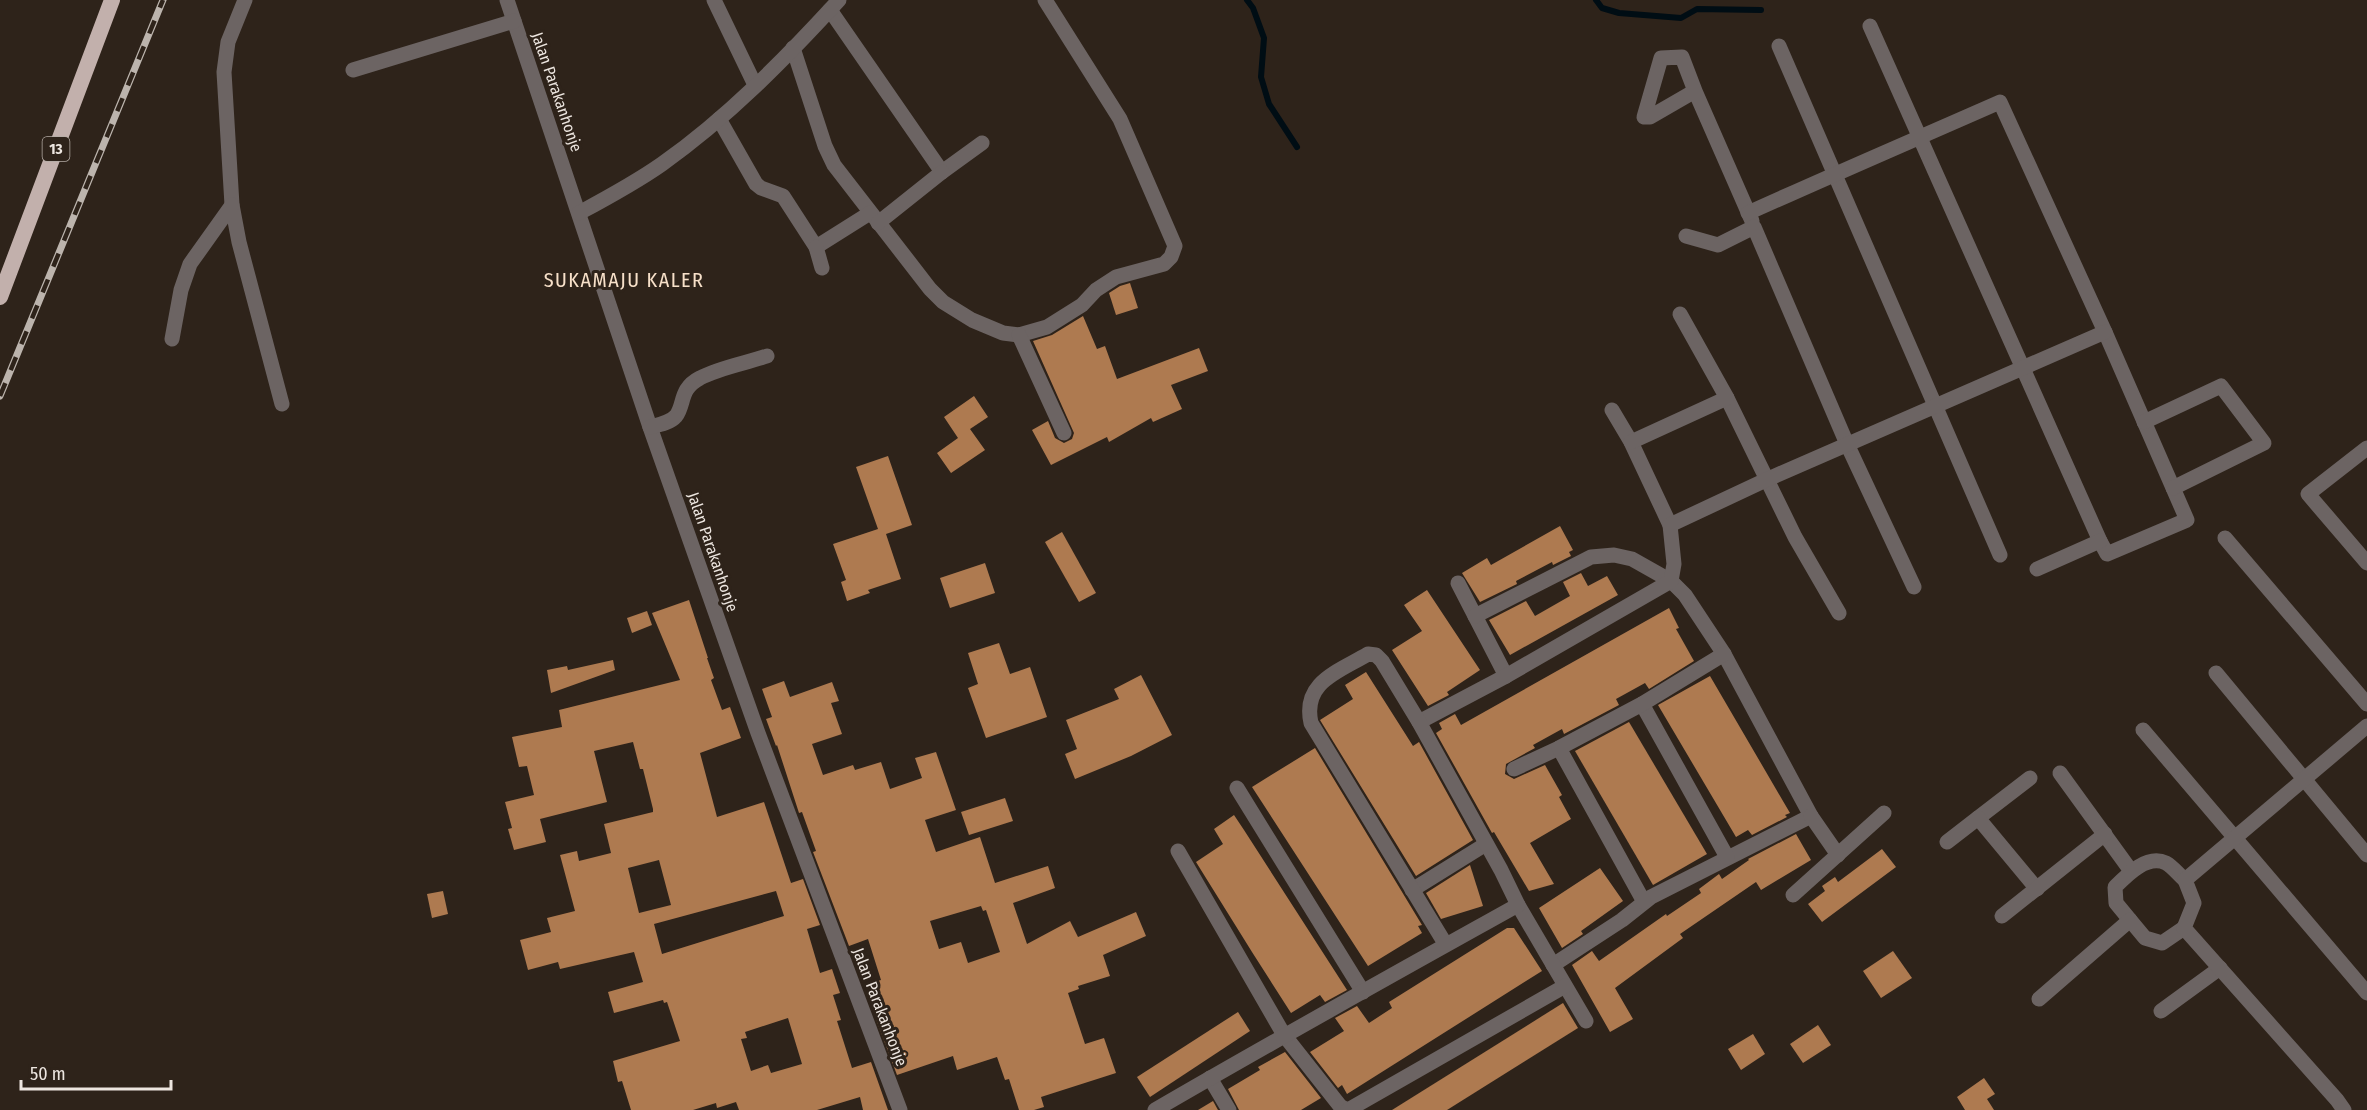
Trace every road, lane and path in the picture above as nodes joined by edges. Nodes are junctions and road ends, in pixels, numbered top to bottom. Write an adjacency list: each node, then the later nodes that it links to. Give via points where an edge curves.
1 (112, 0): 26 (highway, 13)
2 (245, 0): 19 (street, via 228,42 224,72)
3 (507, 0): 7 (street, Jalan Parakanhonje)
4 (714, 0): 12 (street)
5 (1045, 0): 29 (street, via 1120,119 1175,246 1164,264 1116,277 1096,290 1082,306 1047,327)
6 (835, 5): 10 (street); 17 (street)
7 (514, 21): 11 (street); 20 (street, Jalan Parakanhonje)
8 (1870, 26): 15 (street)
9 (1779, 46): 18 (street)
10 (793, 48): 12 (street); 21 (street, via 834,165)
11 (353, 70)
12 (755, 85): 14 (street)
13 (1695, 91): 22 (street)
14 (719, 119): 20 (street, via 662,164); 24 (street, via 756,184 783,196)
15 (1920, 137): 18 (street); 28 (street, via 2000,102); 32 (street)
16 (982, 142): 17 (street)
17 (942, 172): 21 (street)
18 (1834, 174): 22 (street); 35 (street)
19 (232, 205): 30 (street, via 190,264); 34 (street, via 238,242)
20 (579, 213): 38 (street, Jalan Parakanhonje)
21 (874, 218): 24 (street); 29 (street, via 943,302 972,320)
22 (1751, 220): 23 (street, via 1718,245); 41 (street)
23 (1686, 236)
24 (816, 247): 25 (street)
25 (822, 268)
26 (0, 297)
27 (1680, 314): 33 (street)
28 (2105, 332): 32 (street); 37 (street)
29 (1019, 335): 39 (street)
30 (172, 339)
31 (767, 356): 38 (street, via 699,378 682,398 676,416)
32 (2024, 368): 35 (street); 47 (street)
33 (1727, 398): 40 (street); 43 (street)
34 (282, 404)
35 (1936, 406): 41 (street); 48 (street)
36 (1612, 410): 40 (street)
37 (2144, 422): 44 (street); 44 (street, via 2221,386 2264,443)
38 (650, 427): 102 (street, Jalan Parakanhonje, via 758,734)
39 (1064, 433)
40 (1631, 441): 45 (street)
41 (1847, 444): 43 (street); 53 (street)
42 (2367, 448): 49 (street, via 2308,494)
43 (1768, 480): 45 (street); 54 (street, via 1795,537)
44 (2173, 488): 47 (street, via 2187,520 2107,555)
45 (1670, 525): 51 (street, via 1674,564)
46 (2225, 538): 60 (street)
47 (2100, 541): 50 (street)
48 (2000, 555)
49 (2367, 563)
50 (2037, 569)
51 (1671, 581): 55 (street, via 1632,560 1614,555 1591,557); 56 (street, via 1685,595); 58 (street)
52 (1458, 583): 55 (street)
53 (1914, 587)
54 (1839, 613)
55 (1475, 616): 58 (street)
56 (1724, 654): 59 (street); 71 (street)
57 (2216, 673): 68 (street)
58 (1506, 676): 61 (street)
59 (1642, 704): 64 (street); 80 (street)
60 (2367, 704)
61 (1419, 722): 76 (street); 84 (street, via 1382,661 1372,654 1317,684 1308,711 1319,739)
62 (2367, 726): 68 (street)
63 (2143, 730): 74 (street)
64 (1559, 748): 65 (street); 86 (street)
65 (1514, 769)
66 (2060, 773): 73 (street)
67 (2030, 778): 72 (street)
68 (2305, 780): 74 (street); 79 (street)
69 (1237, 789): 95 (street)
70 (1884, 813): 78 (street)
71 (1812, 816): 78 (street); 80 (street)
72 (1978, 818): 75 (street); 83 (street)
73 (2105, 834): 81 (street); 83 (street)
74 (2235, 837): 82 (street); 96 (street)
75 (1947, 842)
76 (1486, 844): 84 (street); 87 (street)
77 (1178, 851): 100 (street)
78 (1838, 855): 85 (street)
79 (2367, 855)
80 (1727, 857): 86 (street)
81 (2131, 871): 82 (street, via 2151,862 2166,863); 89 (street, via 2115,887 2116,903)
82 (2185, 880): 90 (street, via 2194,903)
83 (2037, 889): 88 (street)
84 (1412, 890): 91 (street)
85 (1793, 895)
86 (1644, 902): 92 (street)
87 (1518, 905): 91 (street); 92 (street)
88 (2002, 916)
89 (2130, 921): 90 (street, via 2145,938 2162,943); 97 (street)
90 (2184, 928): 93 (street)
91 (1446, 945): 95 (street)
92 (1553, 965): 94 (street)
93 (2220, 968): 98 (street); 106 (street)
94 (1565, 986): 99 (street); 105 (street)
95 (1363, 992): 100 (street)
96 (2367, 993)
97 (2039, 999)
98 (2161, 1011)
99 (1586, 1021)
100 (1284, 1035): 101 (street); 105 (street, via 1340,1106)
101 (1210, 1078): 103 (street); 104 (street)
102 (900, 1110)
103 (1155, 1110)
104 (1229, 1110)
105 (1348, 1110)
106 (2344, 1110)

